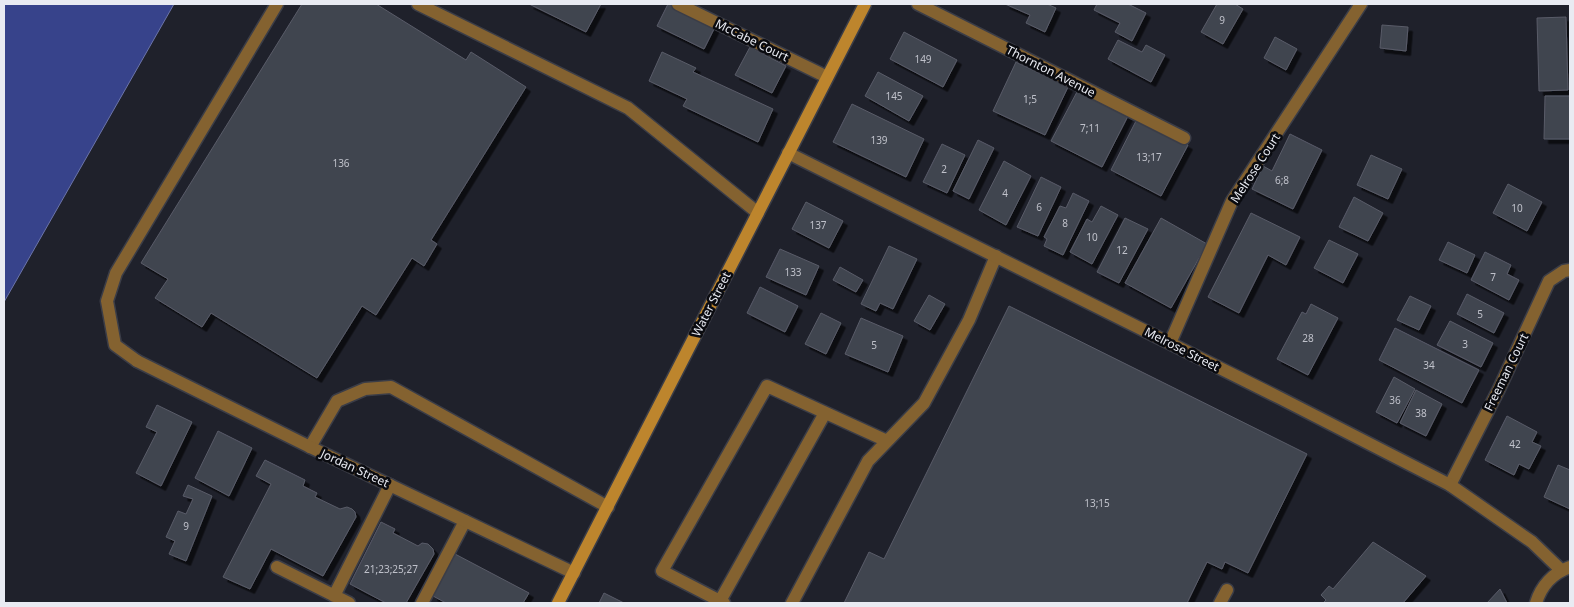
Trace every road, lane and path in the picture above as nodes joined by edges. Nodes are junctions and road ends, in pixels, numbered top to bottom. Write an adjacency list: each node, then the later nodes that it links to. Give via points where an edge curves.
1 (278, 4): 16 (street, Jordan Street, via 116,273 107,300 115,345 137,361)
2 (418, 4): 10 (street, via 628,108)
3 (678, 4): 7 (street, McCabe Court)
4 (864, 4): 7 (main road, Water Street)
5 (918, 4): 8 (street, Thornton Avenue)
6 (1362, 4): 13 (street, Melrose Court, via 1232,201)
7 (827, 77): 9 (main road, Water Street)
8 (1184, 138)
9 (788, 153): 10 (main road, Water Street); 11 (street, Melrose Street)
10 (758, 213): 19 (main road, Water Street)
11 (996, 256): 13 (street, Melrose Street); 15 (street, via 969,320 924,403)
12 (1570, 270): 18 (street, Freeman Court, via 1549,281)
13 (1170, 343): 18 (street, Melrose Street)
14 (825, 413): 15 (street); 26 (street); 26 (street, via 766,386 662,571)
15 (887, 441): 30 (street, via 868,461)
16 (310, 447): 17 (street, Jordan Street); 19 (street, via 337,401 365,389 391,387)
17 (390, 485): 20 (street, Jordan Street); 25 (street)
18 (1450, 486): 22 (street, Melrose Street)
19 (608, 507): 23 (main road, Water Street)
20 (465, 521): 23 (street, Jordan Street); 28 (street)
21 (277, 567): 25 (street)
22 (1566, 569): 32 (street, via 1548,581 1538,594)
23 (574, 573): 29 (main road, Water Street)
24 (1227, 590): 31 (street)
25 (334, 596): 27 (street)
26 (722, 602)
27 (349, 603)
28 (422, 603)
29 (558, 603)
30 (792, 603)
31 (1220, 603)
32 (1536, 603)

